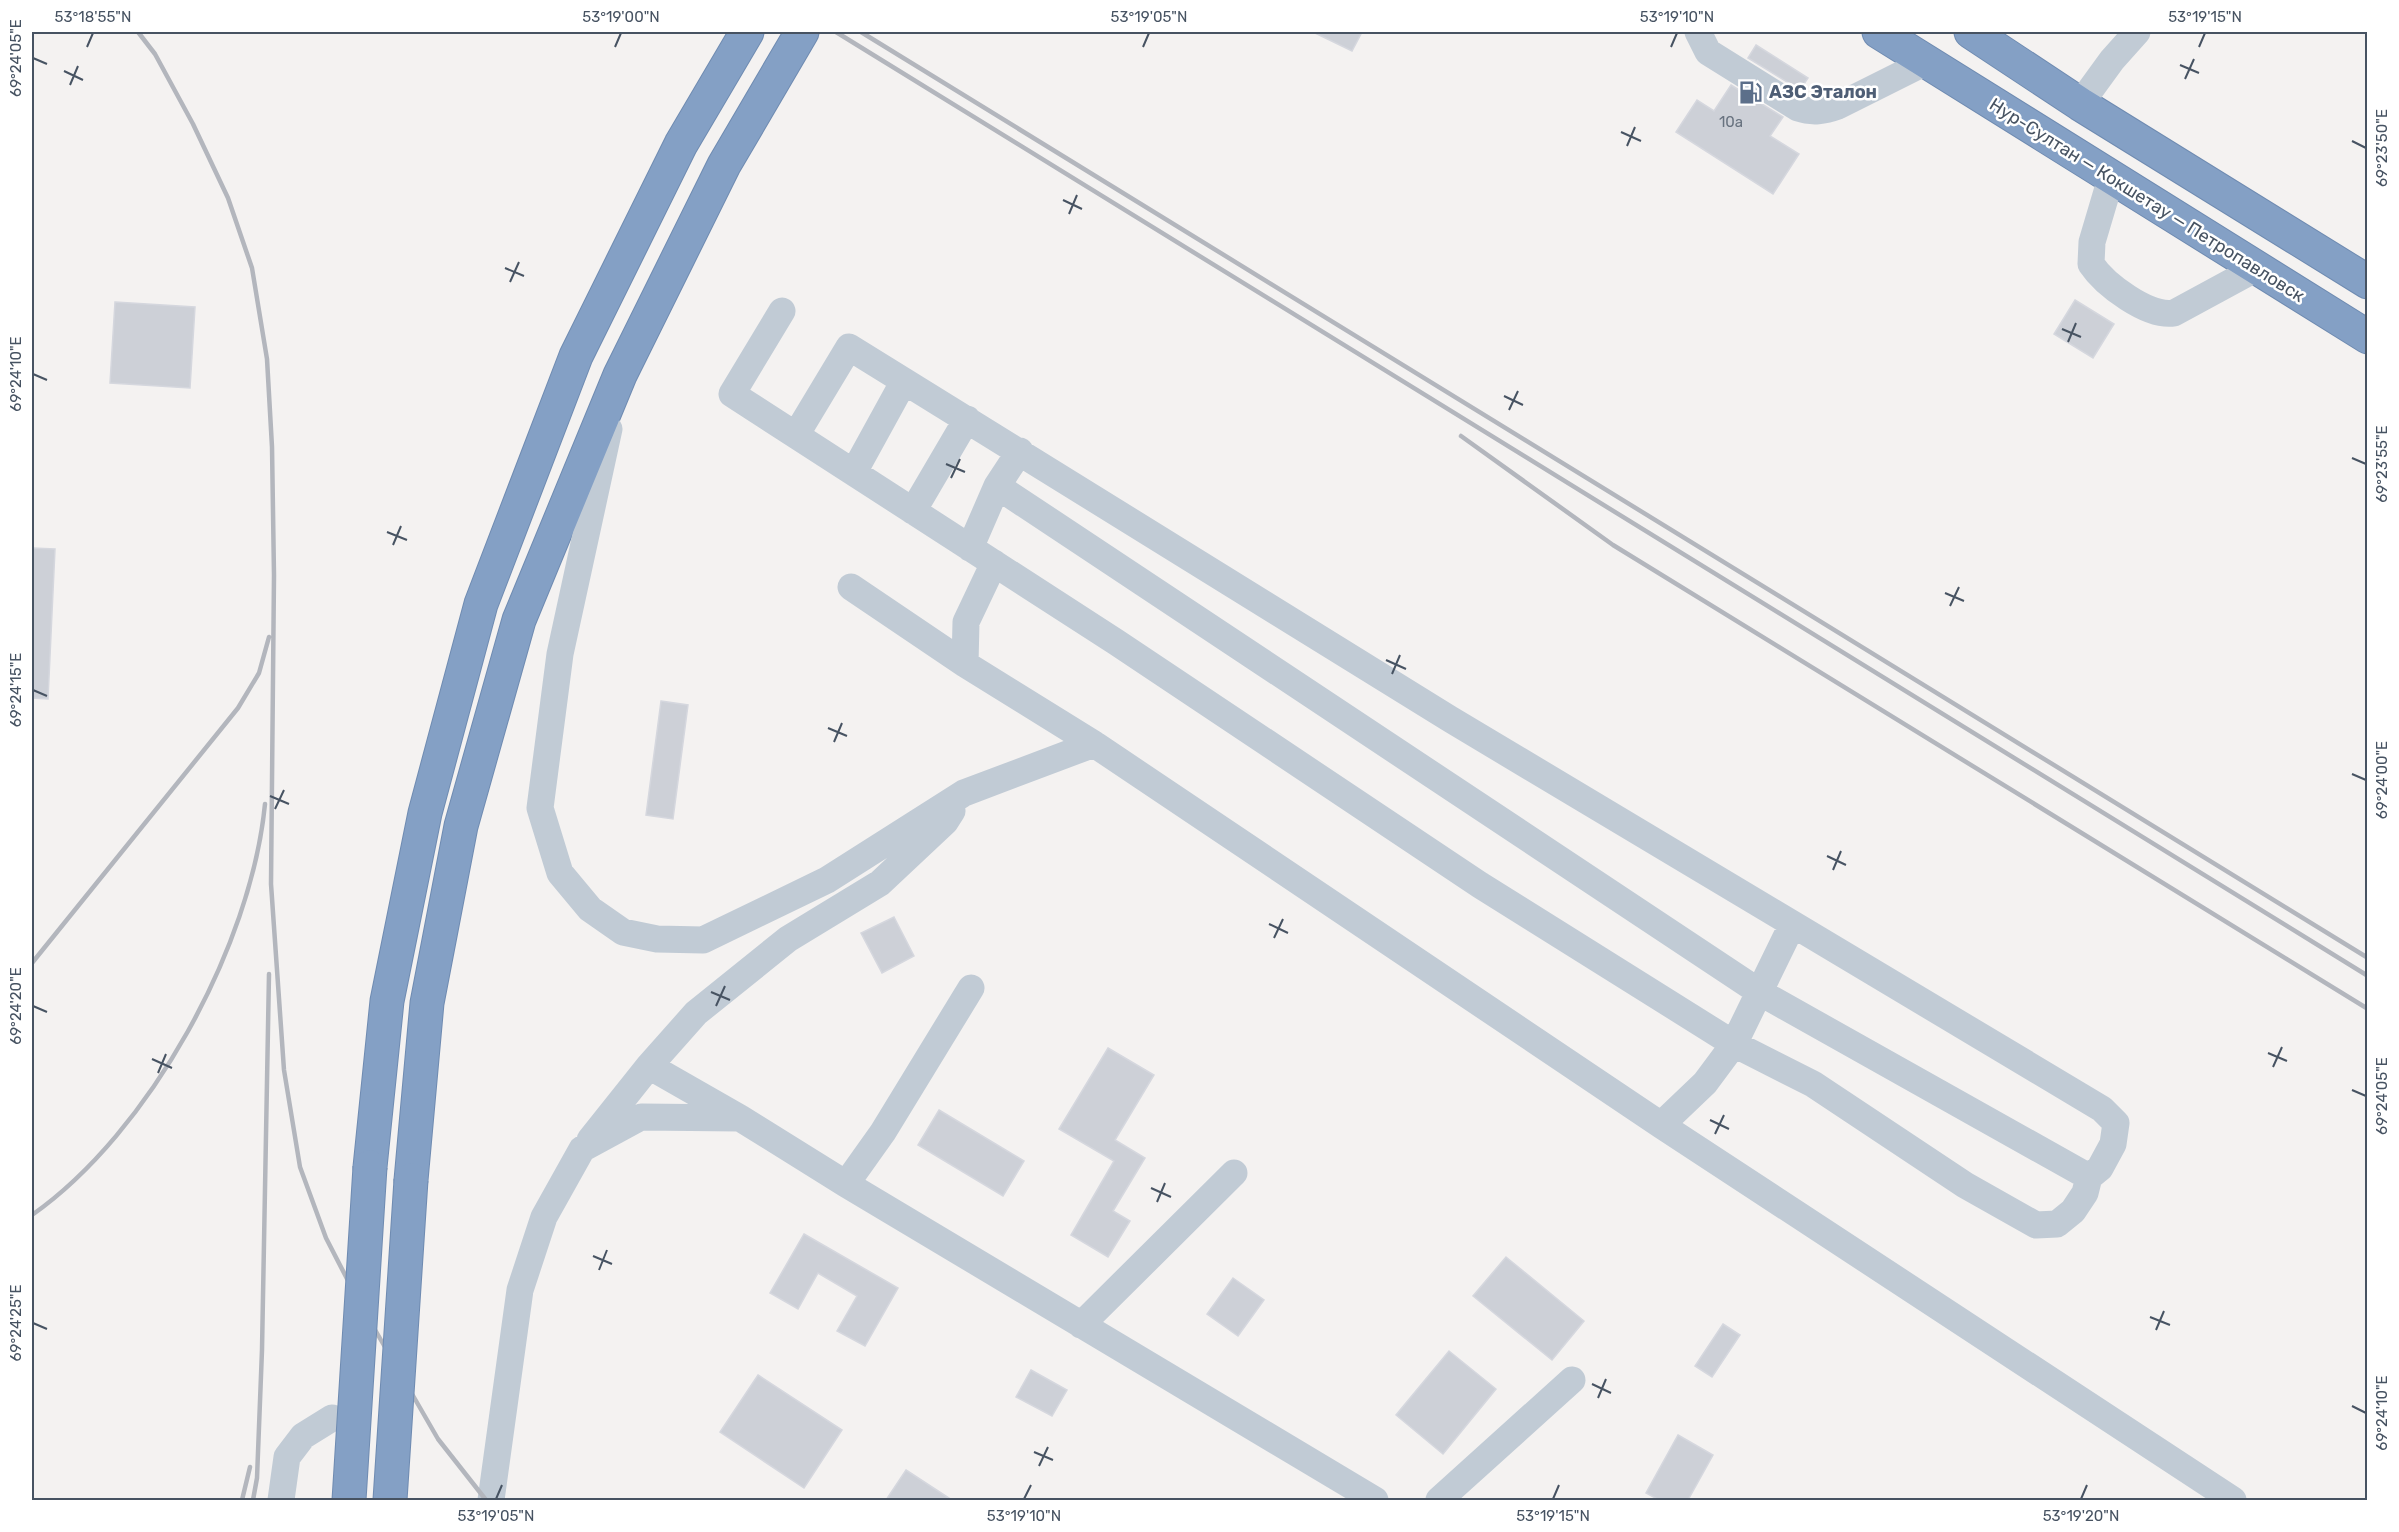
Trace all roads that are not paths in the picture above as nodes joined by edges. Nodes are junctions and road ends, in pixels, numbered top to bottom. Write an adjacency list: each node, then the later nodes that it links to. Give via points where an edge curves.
1 (747, 32): 43 (highway, bridge, via 681,144 576,356 480,604 425,813 387,1001 370,1167)
2 (802, 32): 14 (highway, via 724,165)
3 (1698, 32): 7 (street, via 1708,52 1809,112 1861,96)
4 (1879, 32): 7 (highway, Нур-Султан — Кокшетау — Петропавловск)
5 (1971, 32): 8 (highway)
6 (2137, 32): 8 (street)
7 (1926, 63): 9 (highway, Нур-Султан — Кокшетау — Петропавловск)
8 (2080, 104): 11 (highway)
9 (2111, 178): 10 (highway, Нур-Султан — Кокшетау — Петропавловск); 10 (street, via 2092,242 2091,264 2104,280 2145,308 2174,313)
10 (2257, 268): 13 (highway, Нур-Султан — Кокшетау — Петропавловск)
11 (2367, 282)
12 (782, 311): 17 (street, via 732,394)
13 (2367, 337)
14 (620, 375): 27 (street, via 560,654 540,808 560,873 590,909 623,932 657,939 703,940 827,880); 44 (highway, bridge, via 519,620 461,826 427,1003)
15 (904, 381): 16 (street); 17 (street, via 849,347); 19 (street)
16 (967, 419): 18 (street); 21 (street)
17 (796, 435): 19 (street)
18 (1020, 451): 20 (street); 28 (street)
19 (854, 472): 21 (street)
20 (997, 486): 22 (street); 30 (street)
21 (913, 510): 22 (street)
22 (970, 548): 23 (street)
23 (994, 563): 25 (street, via 966,622); 31 (street, via 1480,885)
24 (850, 587): 25 (street)
25 (965, 664): 26 (street)
26 (1094, 744): 27 (street); 34 (street)
27 (964, 792): 32 (street, via 945,822 880,883 788,939 696,1013)
28 (1792, 925): 30 (street); 37 (street, via 2102,1109 2116,1123 2113,1144 2100,1168)
29 (971, 988): 38 (street, via 883,1132)
30 (1761, 993): 31 (street); 37 (street)
31 (1734, 1044): 34 (street, via 1705,1083); 37 (street, via 1813,1084 1965,1185 2036,1225 2057,1224 2073,1211 2085,1193)
32 (649, 1066): 33 (street); 35 (street)
33 (740, 1118): 35 (street, via 641,1117); 38 (street)
34 (1661, 1125): 48 (street)
35 (582, 1149): 45 (street, via 544,1217 520,1290)
36 (1234, 1173): 39 (street)
37 (2089, 1177)
38 (846, 1184): 39 (street)
39 (1081, 1325): 46 (street)
40 (1572, 1380): 47 (street)
41 (332, 1418): 42 (street, via 303,1437 286,1456)
42 (281, 1500)
43 (349, 1500)
44 (390, 1500)
45 (491, 1500)
46 (1375, 1500)
47 (1438, 1500)
48 (2234, 1500)

